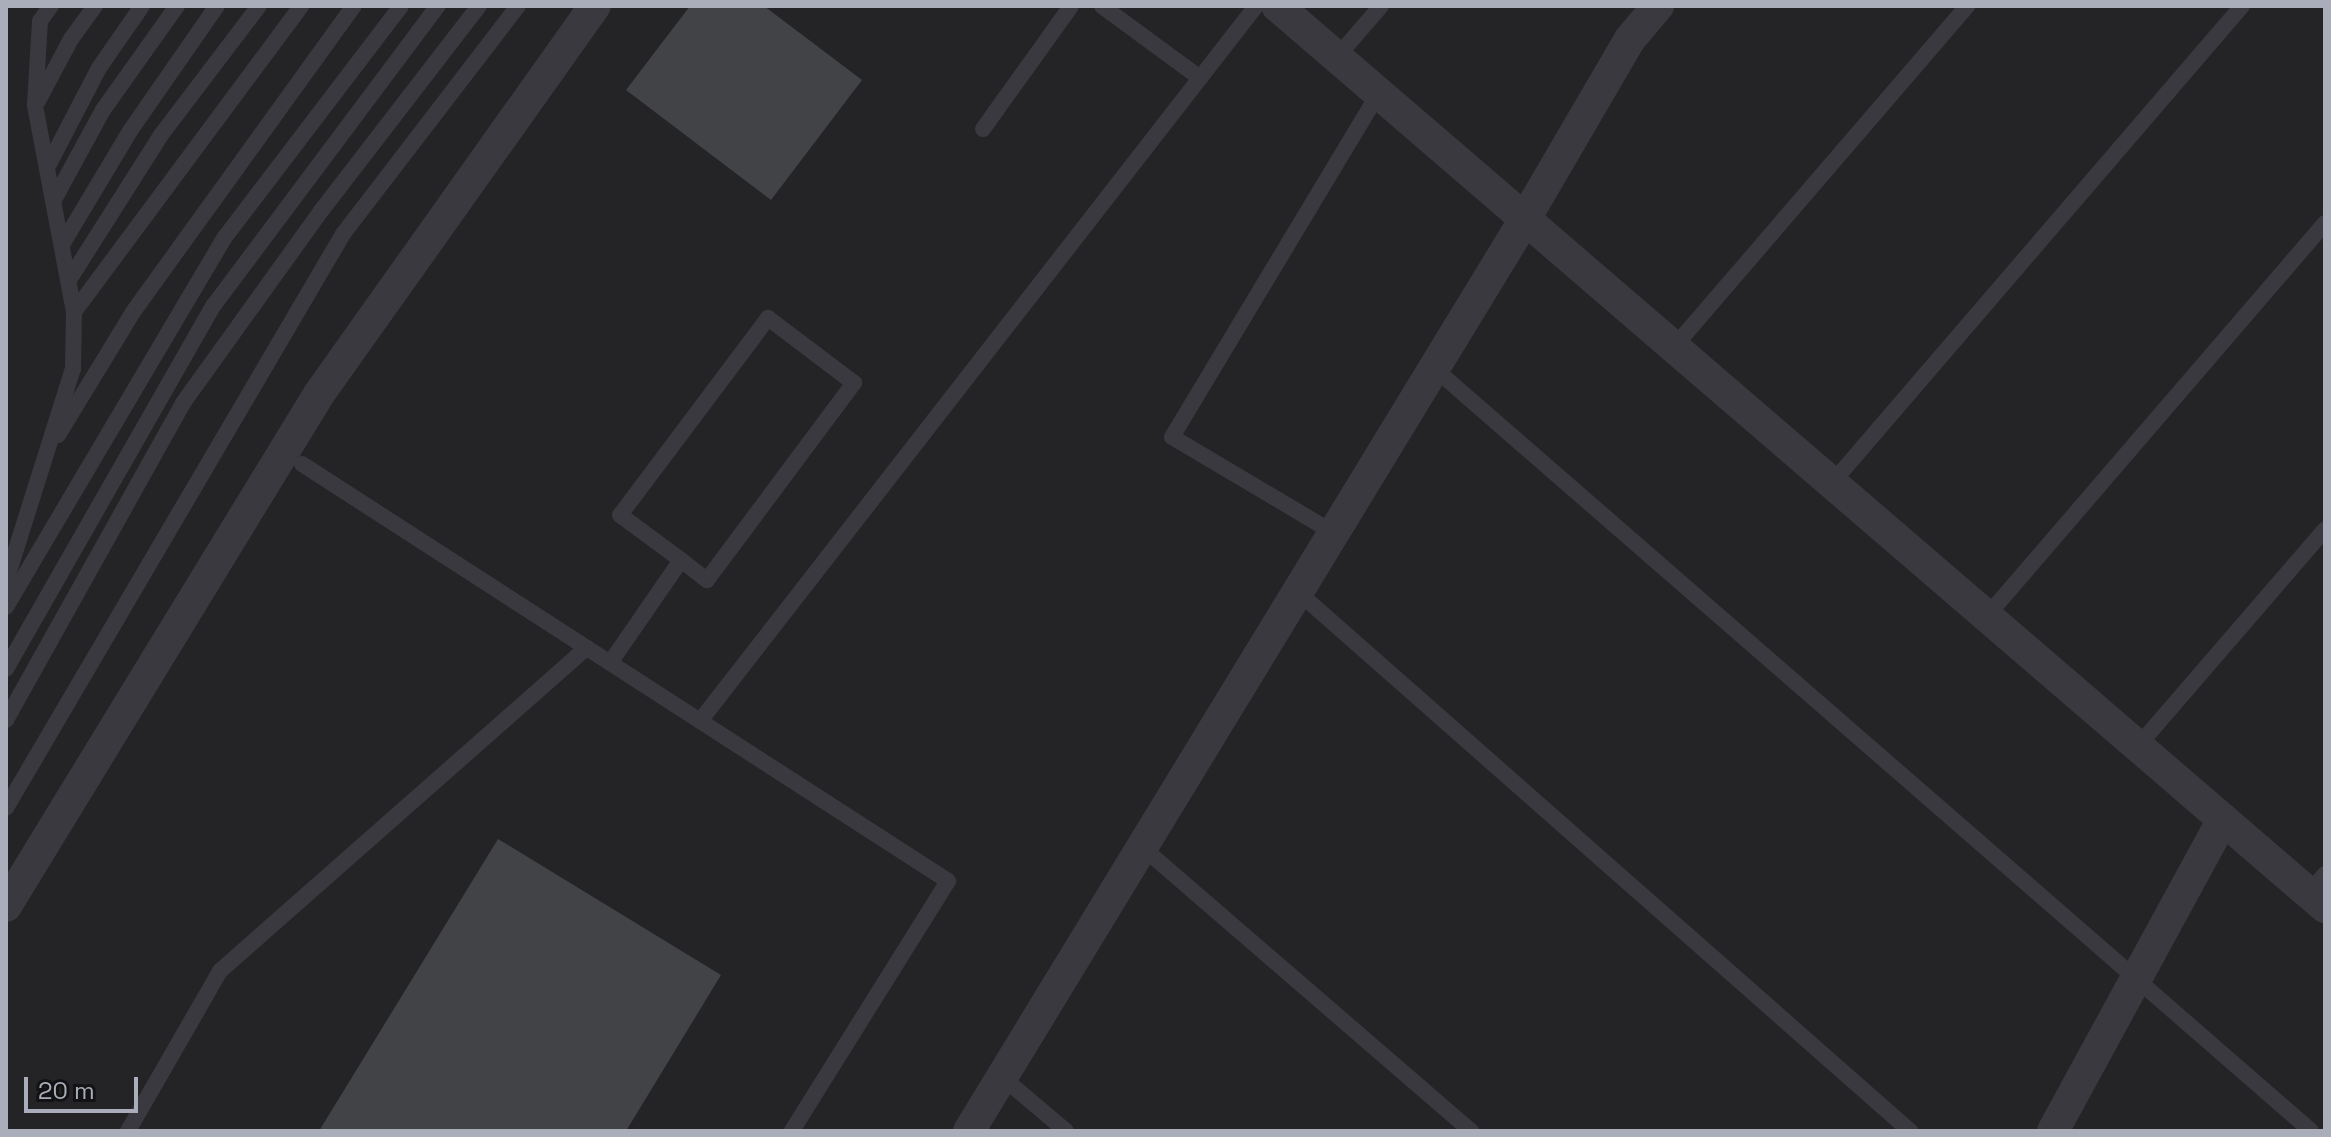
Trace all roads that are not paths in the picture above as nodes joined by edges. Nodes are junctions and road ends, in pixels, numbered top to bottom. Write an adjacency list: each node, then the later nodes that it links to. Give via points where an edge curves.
1 (51, 6): 25 (lane, via 40,21)
2 (95, 6): 25 (lane)
3 (142, 6): 27 (lane, via 99,68)
4 (177, 6): 28 (lane, via 103,110)
5 (217, 6): 31 (lane, via 130,131)
6 (259, 6): 32 (lane, via 161,135)
7 (301, 6): 33 (lane)
8 (354, 6): 36 (lane, via 133,312)
9 (401, 6): 44 (lane, via 225,237)
10 (438, 6): 48 (lane, via 214,305)
11 (479, 6): 49 (lane, via 321,211 183,403)
12 (518, 6): 52 (lane, via 343,234)
13 (595, 6): 56 (street, via 319,394)
14 (1071, 6): 26 (lane)
15 (1102, 6): 23 (lane)
16 (1256, 6): 23 (lane)
17 (1277, 6): 22 (street)
18 (1381, 6): 22 (lane)
19 (1658, 6): 29 (street, via 1630,39)
20 (1967, 6): 34 (lane)
21 (2242, 6): 38 (lane)
22 (1337, 57): 24 (street)
23 (1200, 78): 50 (lane)
24 (1379, 93): 29 (street); 40 (lane, via 1172,437)
25 (35, 105): 27 (lane)
26 (983, 129)
27 (49, 164): 28 (lane)
28 (55, 198): 31 (lane)
29 (1525, 219): 34 (street); 35 (street)
30 (2325, 223): 45 (lane)
31 (63, 243): 32 (lane)
32 (69, 280): 33 (lane)
33 (74, 312): 36 (lane, via 73,369)
34 (1674, 347): 38 (street)
35 (1434, 368): 40 (street); 57 (lane)
36 (45, 457): 42 (lane)
37 (302, 464): 46 (lane)
38 (1832, 483): 45 (street)
39 (2325, 529): 51 (lane)
40 (1334, 533): 43 (street)
41 (681, 560): 41 (lane, via 707,580 854,383 768,318 620,515); 47 (lane)
42 (6, 581)
43 (1298, 592): 54 (street); 64 (lane)
44 (6, 607)
45 (1987, 616): 51 (street)
46 (587, 648): 47 (lane); 59 (lane, via 220,971)
47 (610, 663): 50 (lane)
48 (6, 669)
49 (6, 720)
50 (700, 721): 60 (lane, via 948,881)
51 (2138, 746): 53 (street)
52 (6, 808)
53 (2223, 819): 55 (street); 57 (street)
54 (1142, 847): 58 (street); 63 (lane)
55 (2320, 891)
56 (6, 906)
57 (2135, 978): 65 (street); 66 (lane)
58 (1002, 1077): 61 (street); 62 (lane)
59 (128, 1131)
60 (792, 1131)
61 (969, 1131)
62 (1066, 1131)
63 (1471, 1131)
64 (1910, 1131)
65 (2053, 1131)
66 (2311, 1131)

